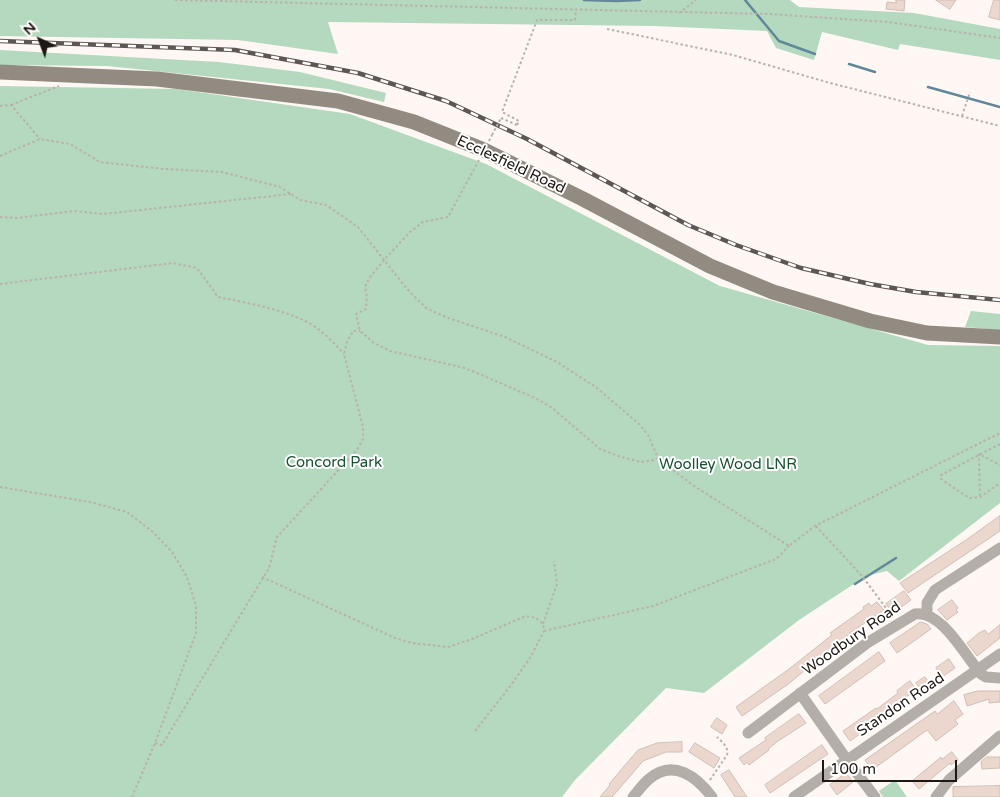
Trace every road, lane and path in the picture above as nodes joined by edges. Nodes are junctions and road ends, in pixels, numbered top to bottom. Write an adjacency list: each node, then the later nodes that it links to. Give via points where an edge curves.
1 (175, 0): 3 (path)
2 (695, 1): 4 (path)
3 (576, 10): 4 (path); 14 (path, bridge, via 575,20 537,20 502,112 519,121 517,125 501,118)
4 (679, 13): 6 (path, via 768,14 888,22)
5 (607, 29): 12 (path, via 732,55)
6 (1000, 38)
7 (0, 72): 8 (main road, Ecclesfield Road)
8 (68, 74): 10 (path, via 59,87); 16 (main road, Ecclesfield Road, via 157,79 338,101 414,122)
9 (970, 92): 12 (path)
10 (10, 105): 11 (path); 15 (path)
11 (0, 106)
12 (962, 116): 13 (path)
13 (1000, 126)
14 (492, 135)
15 (40, 139): 17 (path); 18 (path, via 70,144 100,162 222,172 280,186)
16 (484, 150): 20 (path, via 448,217 423,222); 23 (main road, Ecclesfield Road, via 710,266 774,292 870,321 927,333)
17 (0, 156)
18 (291, 194): 19 (path, via 103,214 74,211); 20 (path, via 300,200 326,205 358,227)
19 (0, 217)
20 (384, 260): 22 (path, via 365,287 368,297 366,309 356,314); 28 (path, via 426,308 505,337 557,362 597,388 648,434)
21 (0, 284): 24 (path, via 173,263 197,268 218,297 264,306 306,321)
22 (360, 331): 24 (path, via 353,331); 28 (path, via 390,351 465,368 535,398 551,407 600,450 641,462)
23 (1000, 337)
24 (344, 354): 37 (path, via 364,439 358,450 277,537 269,568)
25 (1000, 433): 33 (path)
26 (1000, 444): 27 (path)
27 (979, 454): 29 (path); 32 (path); 32 (path, via 941,475 969,498)
28 (658, 458): 34 (path, via 694,486)
29 (1000, 465)
30 (1000, 483): 32 (path)
31 (0, 487): 50 (path, via 90,502 127,512 154,532 172,552 187,577 194,599 196,633)
32 (980, 497)
33 (816, 526): 34 (path); 40 (path, via 862,576)
34 (789, 546): 41 (path, via 776,559 653,606)
35 (1000, 548): 38 (street, via 935,590 927,602)
36 (554, 561): 39 (path, via 557,584)
37 (262, 577): 39 (path, via 412,643 448,647 526,616); 50 (path, via 162,745)
38 (927, 614): 40 (street, Woodbury Road, via 915,614); 43 (street, Woodbury Road, via 952,635)
39 (543, 624): 41 (path)
40 (897, 624): 45 (street, Woodbury Road)
41 (544, 631): 46 (path, via 530,658)
42 (1000, 654): 43 (street, Standon Road)
43 (978, 670): 44 (street, via 986,677); 51 (street, Standon Road)
44 (1000, 678)
45 (800, 693): 47 (street); 51 (street, Woodbury Road)
46 (475, 731)
47 (748, 734)
48 (1000, 736): 58 (street, via 950,780)
49 (717, 737): 52 (path, via 725,745 727,755)
50 (155, 743): 53 (path)
51 (846, 760): 56 (street, Standon Road); 57 (street, Woodbury Road)
52 (704, 787): 54 (street, via 688,773 664,772 650,778); 55 (street)
53 (132, 797)
54 (633, 797)
55 (712, 797)
56 (794, 797)
57 (875, 797)
58 (936, 797)

